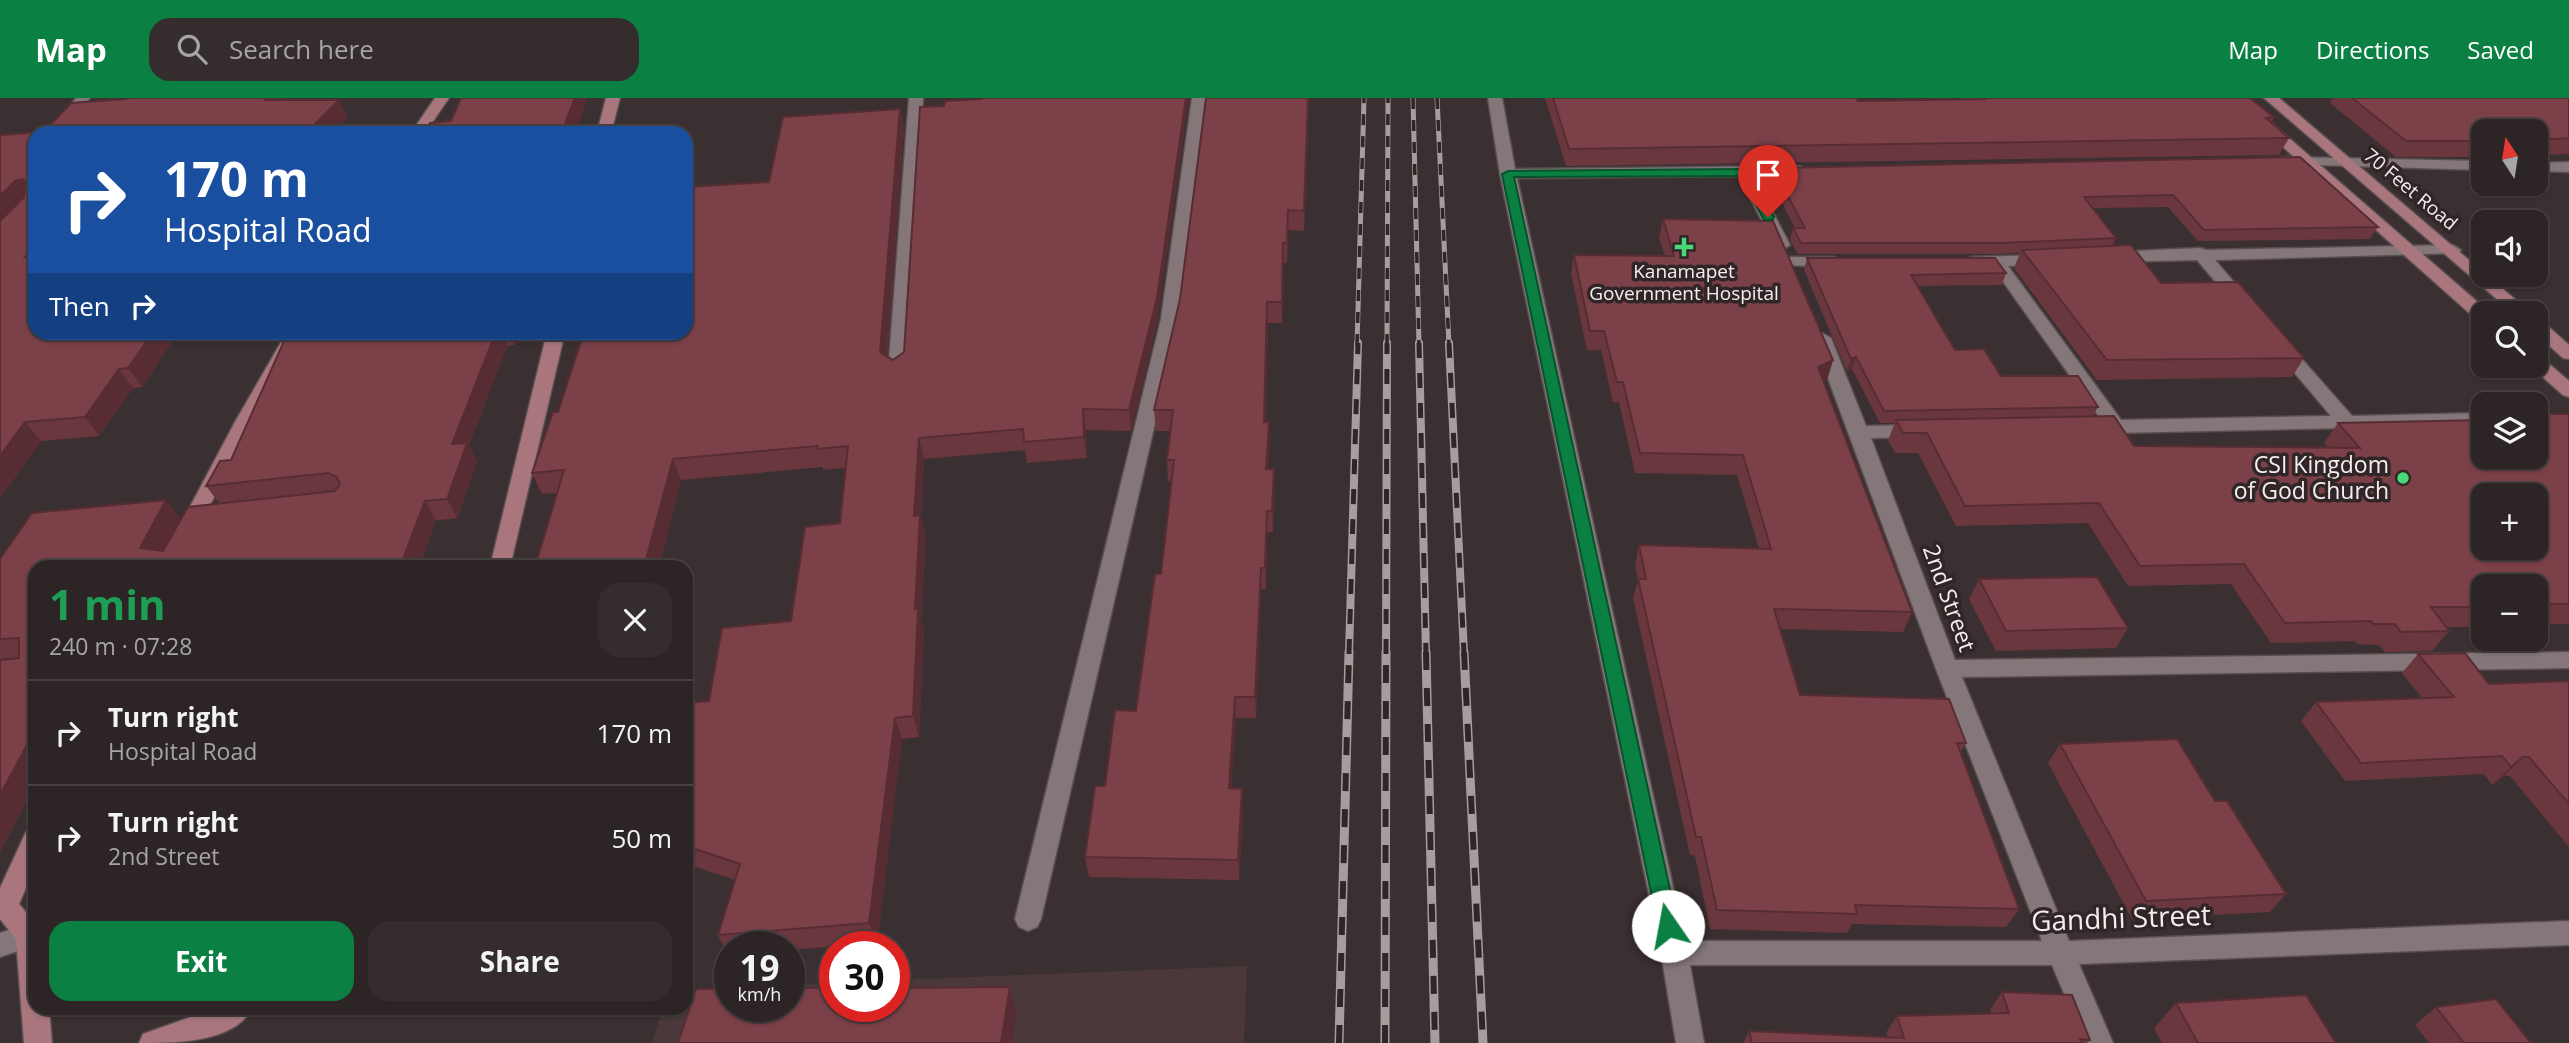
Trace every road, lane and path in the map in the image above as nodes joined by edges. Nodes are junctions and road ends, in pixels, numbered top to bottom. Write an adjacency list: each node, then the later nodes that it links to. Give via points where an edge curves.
1 (83, 98): 9 (street)
2 (442, 98): 10 (main road)
3 (613, 98): 11 (main road)
4 (916, 98): 40 (street)
5 (1199, 98): 54 (street, via 1170,319)
6 (1495, 98): 20 (street)
7 (2235, 98): 12 (main road)
8 (2271, 98): 14 (main road, 70 Feet Road)
9 (61, 126)
10 (423, 126)
11 (606, 126)
12 (2305, 161): 13 (street); 14 (street); 22 (main road)
13 (2277, 162)
14 (2348, 164): 15 (street); 21 (main road, 70 Feet Road)
15 (2471, 166)
16 (2548, 167): 17 (street)
17 (2569, 167)
18 (1815, 171): 19 (street)
19 (1745, 173): 20 (street); 26 (street)
20 (1508, 174): 59 (street)
21 (2453, 250): 22 (street); 31 (main road, 70 Feet Road)
22 (2409, 252): 23 (street); 32 (main road)
23 (2200, 253): 24 (street); 33 (street)
24 (2092, 258)
25 (2065, 259): 29 (street)
26 (1790, 262): 27 (street); 30 (street)
27 (1846, 262)
28 (1956, 262): 29 (street)
29 (1997, 262): 45 (street)
30 (1800, 286)
31 (2510, 301)
32 (2471, 306)
33 (2254, 316)
34 (1815, 323): 48 (street, 2nd Street)
35 (2548, 336): 39 (main road)
36 (2273, 337): 44 (street)
37 (291, 340): 49 (main road)
38 (554, 340): 50 (main road)
39 (2569, 354)
40 (897, 373)
41 (2548, 373): 42 (main road)
42 (2569, 391)
43 (2471, 419): 44 (street)
44 (2345, 420): 45 (street)
45 (2116, 427): 46 (street)
46 (2076, 428)
47 (1941, 430): 48 (street)
48 (1860, 432): 52 (street, 2nd Street)
49 (172, 560)
50 (502, 560)
51 (2569, 660): 52 (street)
52 (1947, 669): 60 (street, 2nd Street)
53 (28, 855): 56 (main road, via 5,906)
54 (1028, 919)
55 (2569, 933): 60 (street, Gandhi Street)
56 (28, 934)
57 (28, 935): 58 (street)
58 (0, 945)
59 (1674, 953): 60 (street, Gandhi Street); 65 (street)
60 (2059, 953): 66 (street, 2nd Street)
61 (36, 1015): 63 (main road)
62 (229, 1015): 64 (main road)
63 (38, 1043)
64 (153, 1043)
65 (1690, 1043)
66 (2099, 1043)

